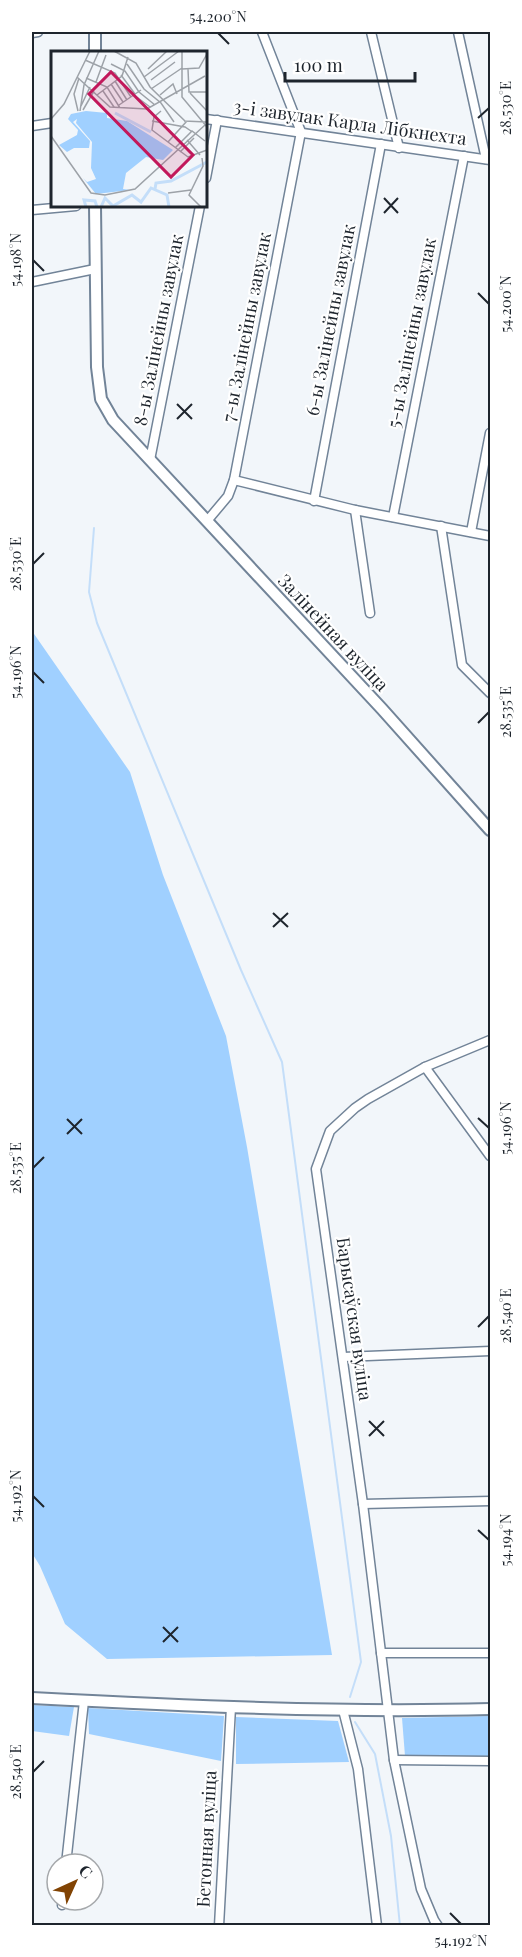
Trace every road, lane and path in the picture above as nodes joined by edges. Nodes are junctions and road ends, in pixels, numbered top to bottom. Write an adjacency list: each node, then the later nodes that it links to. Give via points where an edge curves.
1 (38, 32): 6 (street)
2 (95, 32): 7 (street)
3 (262, 32): 12 (street)
4 (371, 32): 14 (street)
5 (458, 32): 16 (street)
6 (32, 33)
7 (95, 51)
8 (207, 119): 9 (street, 3-і завулак Карла Лібкнехта)
9 (217, 120): 12 (street, 3-і завулак Карла Лібкнехта); 17 (street)
10 (51, 123): 11 (street)
11 (32, 126)
12 (301, 132): 13 (street, 3-і завулак Карла Лібкнехта); 26 (street, 7-ы Залінейны завулак)
13 (381, 144): 14 (street, 3-і завулак Карла Лібкнехта); 27 (street, 6-ы Залінейны завулак)
14 (399, 148): 15 (street, 3-і завулак Карла Лібкнехта)
15 (464, 156): 16 (street, 3-і завулак Карла Лібкнехта); 29 (street, 5-ы Залінейны завулак)
16 (488, 160)
17 (207, 173)
18 (65, 207): 21 (street)
19 (95, 207): 22 (street, Залінейная вуліца)
20 (200, 207): 25 (street, 8-ы Залінейны завулак)
21 (32, 210)
22 (95, 269): 23 (street); 25 (street, Залінейная вуліца, via 101,399 113,420)
23 (32, 282)
24 (490, 433): 32 (street)
25 (150, 460): 30 (street, Залінейная вуліца)
26 (234, 480): 27 (street); 30 (street, 7-ы Залінейны завулак, via 228,496)
27 (314, 501): 28 (street)
28 (355, 510): 29 (street); 34 (street)
29 (393, 517): 31 (street)
30 (207, 521): 36 (street, Залінейная вуліца)
31 (441, 526): 32 (street); 35 (street, via 462,665)
32 (471, 532): 33 (street)
33 (490, 536)
34 (370, 613)
35 (490, 693)
36 (490, 830)
37 (490, 1041): 38 (street)
38 (425, 1067): 39 (street); 41 (street, Барысаўская вуліца, via 368,1099 330,1131 316,1169)
39 (490, 1156)
40 (490, 1351): 41 (street)
41 (343, 1357): 43 (street, Барысаўская вуліца)
42 (490, 1501): 43 (street)
43 (363, 1504): 44 (street, Барысаўская вуліца)
44 (381, 1653): 45 (street); 51 (street, Барысаўская вуліца)
45 (490, 1653)
46 (32, 1698): 47 (street)
47 (84, 1701): 48 (street); 54 (street)
48 (231, 1707): 50 (street); 55 (street, Бетонная вуліца)
49 (490, 1709): 51 (street)
50 (343, 1710): 51 (street); 56 (street, via 358,1769)
51 (389, 1712): 52 (street, Барысаўская вуліца)
52 (394, 1760): 53 (street); 57 (street, Барысаўская вуліца, via 421,1889)
53 (490, 1761)
54 (67, 1852)
55 (219, 1926)
56 (377, 1926)
57 (438, 1926)

